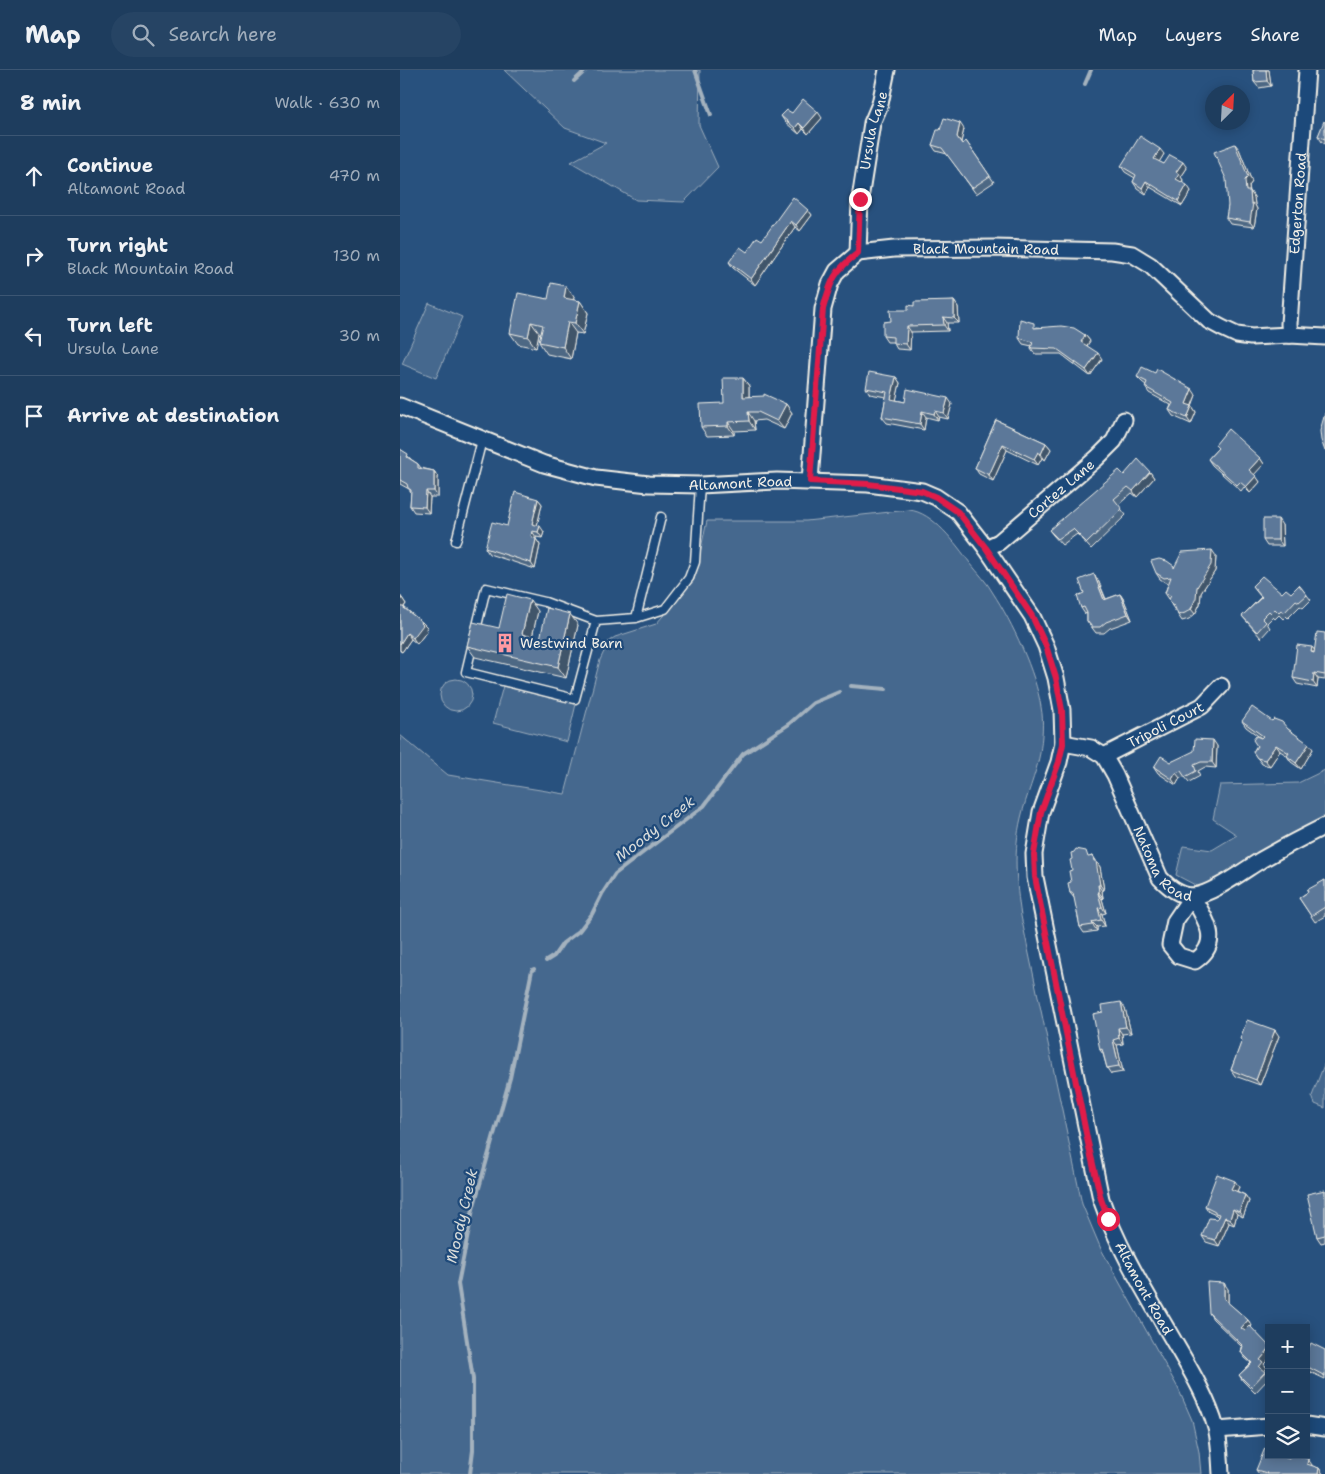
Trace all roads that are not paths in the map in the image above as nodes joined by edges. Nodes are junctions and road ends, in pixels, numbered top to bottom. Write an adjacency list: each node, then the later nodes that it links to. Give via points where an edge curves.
1 (886, 70): 3 (street, Ursula Lane, via 880,104 872,123 860,199)
2 (1307, 70): 4 (street, Edgerton Road)
3 (858, 253): 4 (street, Black Mountain Road, via 894,249 995,248 1132,254 1150,264 1209,320 1222,328 1251,336); 9 (street, via 837,272 823,309)
4 (1290, 335): 5 (street, Black Mountain Road)
5 (1325, 337)
6 (400, 406): 8 (street, Altamont Road)
7 (1124, 420): 13 (street, Cortez Lane, via 1114,441 1097,458 998,542)
8 (482, 440): 10 (street, Altamont Road, via 544,464 596,478); 12 (lane)
9 (810, 481): 10 (street, Altamont Road); 13 (street, Altamont Road, via 922,491 958,512)
10 (700, 485): 14 (lane, via 695,562 689,578 665,608)
11 (661, 518): 14 (lane)
12 (456, 541)
13 (986, 548): 17 (street, Altamont Road, via 1032,616 1046,646 1062,710)
14 (636, 618): 15 (lane)
15 (596, 620): 15 (lane, via 545,602 486,588 466,672 575,699)
16 (1222, 686): 18 (street, Tripoli Court, via 1202,706)
17 (1063, 744): 18 (street, via 1090,748); 23 (street, Altamont Road, via 1041,812 1034,854 1035,877 1101,1199 1120,1246 1192,1372)
18 (1104, 756): 19 (street, Natoma Road, via 1160,878 1181,894 1192,896 1208,892)
19 (1325, 826)
20 (1265, 1426): 23 (street)
21 (1310, 1426): 22 (street)
22 (1325, 1428)
23 (1217, 1430): 24 (street, Altamont Road)
24 (1221, 1474)

